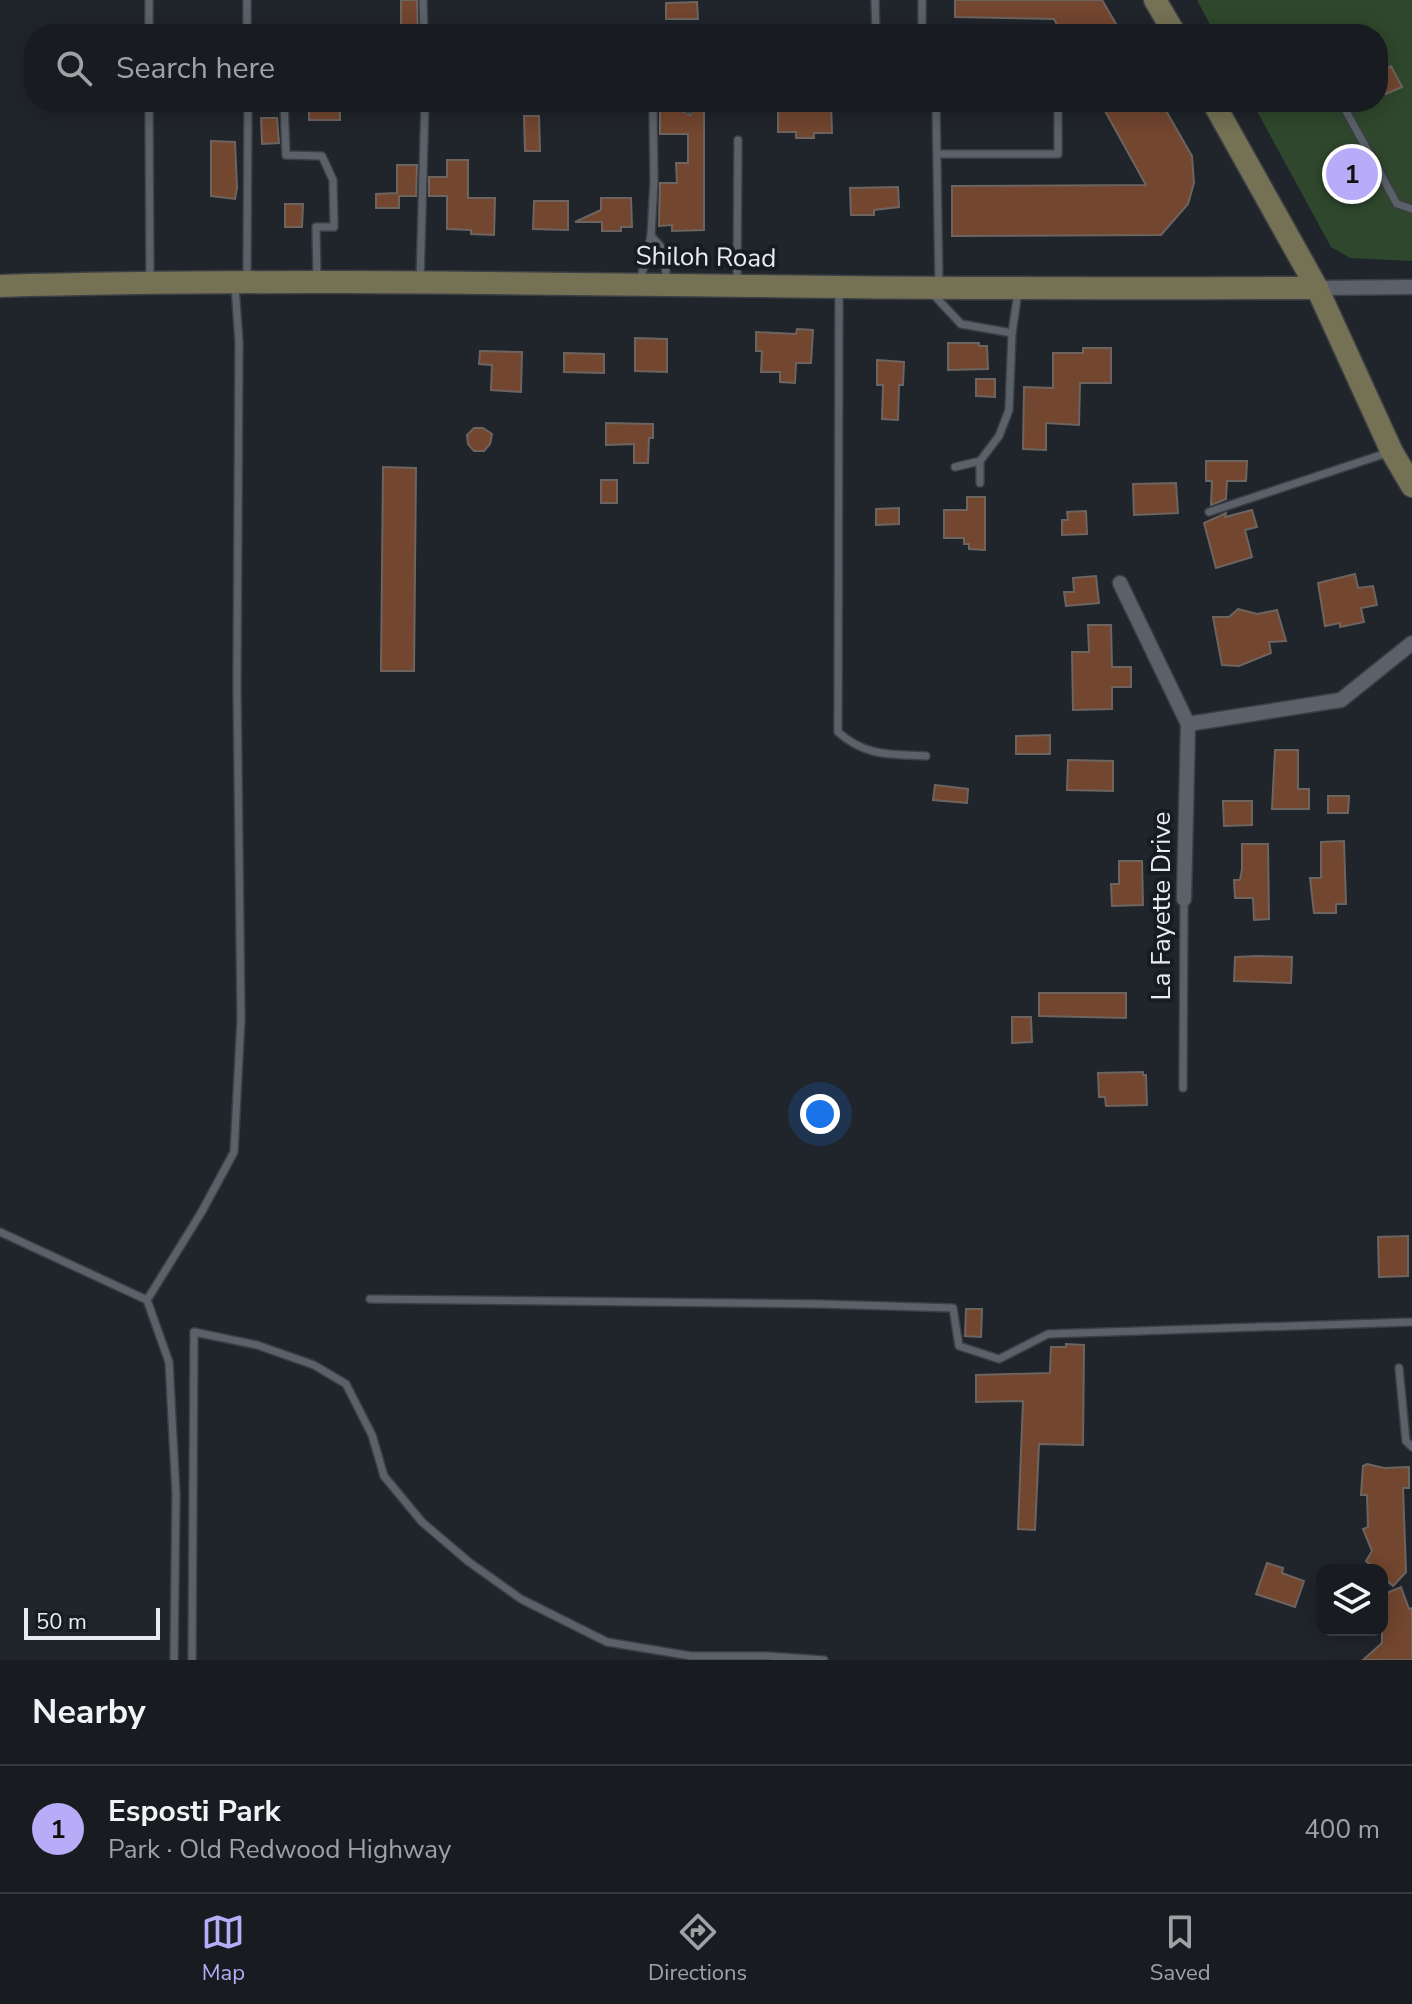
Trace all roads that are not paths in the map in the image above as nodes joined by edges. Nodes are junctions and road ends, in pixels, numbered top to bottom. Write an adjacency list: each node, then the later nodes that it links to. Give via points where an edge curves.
1 (149, 0): 7 (lane)
2 (247, 0): 8 (lane)
3 (423, 0): 9 (lane)
4 (875, 0): 10 (lane)
5 (922, 0): 11 (lane)
6 (1155, 0): 12 (main road)
7 (149, 24)
8 (247, 24)
9 (424, 24)
10 (876, 24)
11 (922, 24)
12 (1169, 24)
13 (149, 112): 26 (lane)
14 (248, 112): 27 (lane)
15 (284, 112): 28 (lane, via 286,155 322,156 333,180 334,227 316,227)
16 (425, 112): 29 (lane)
17 (653, 112): 25 (lane)
18 (936, 112): 23 (lane)
19 (1058, 112): 23 (lane, via 1058,154)
20 (1219, 112): 37 (main road)
21 (1346, 112): 24 (lane, via 1397,204)
22 (738, 140): 33 (lane)
23 (937, 154): 36 (lane)
24 (1412, 209)
25 (651, 236): 30 (lane); 31 (lane, via 663,249)
26 (150, 282): 27 (main road, Shiloh Road); 32 (main road, Shiloh Road)
27 (241, 282): 28 (main road, Shiloh Road); 54 (lane, via 241,1019 234,1152)
28 (317, 282): 29 (main road, Shiloh Road)
29 (420, 283): 30 (main road, Shiloh Road)
30 (639, 284): 31 (main road, Shiloh Road)
31 (667, 284): 33 (main road, Shiloh Road)
32 (0, 286)
33 (737, 286): 34 (main road, Shiloh Road)
34 (839, 287): 36 (main road, Shiloh Road); 49 (lane, via 838,732 852,745 876,753)
35 (1412, 287): 37 (street, Shiloh Road)
36 (934, 288): 38 (main road, Shiloh Road); 39 (lane, via 961,324)
37 (1317, 288): 38 (main road, Shiloh Road); 40 (main road)
38 (1019, 289): 39 (lane)
39 (1012, 333): 41 (lane, via 1009,410 999,436)
40 (1392, 452): 44 (main road); 45 (lane)
41 (980, 461): 42 (lane); 43 (lane)
42 (955, 467)
43 (980, 483)
44 (1412, 486)
45 (1209, 512)
46 (1120, 583): 48 (street, La Fayette Drive)
47 (1412, 643): 48 (street, via 1341,700)
48 (1188, 724): 50 (street, La Fayette Drive)
49 (926, 756)
50 (1184, 899): 51 (lane, La Fayette Drive)
51 (1183, 1088)
52 (0, 1232): 54 (lane)
53 (370, 1299): 55 (lane, via 953,1308 959,1346 999,1359 1048,1334)
54 (147, 1300): 58 (lane, via 169,1362 176,1494)
55 (1412, 1322)
56 (1399, 1368): 57 (lane, via 1406,1441)
57 (1412, 1447)
58 (174, 1660)
59 (192, 1660): 60 (lane, via 194,1332 257,1345 314,1365 346,1384 372,1435 384,1476 422,1522 521,1599 607,1642 691,1656)
60 (824, 1660)

